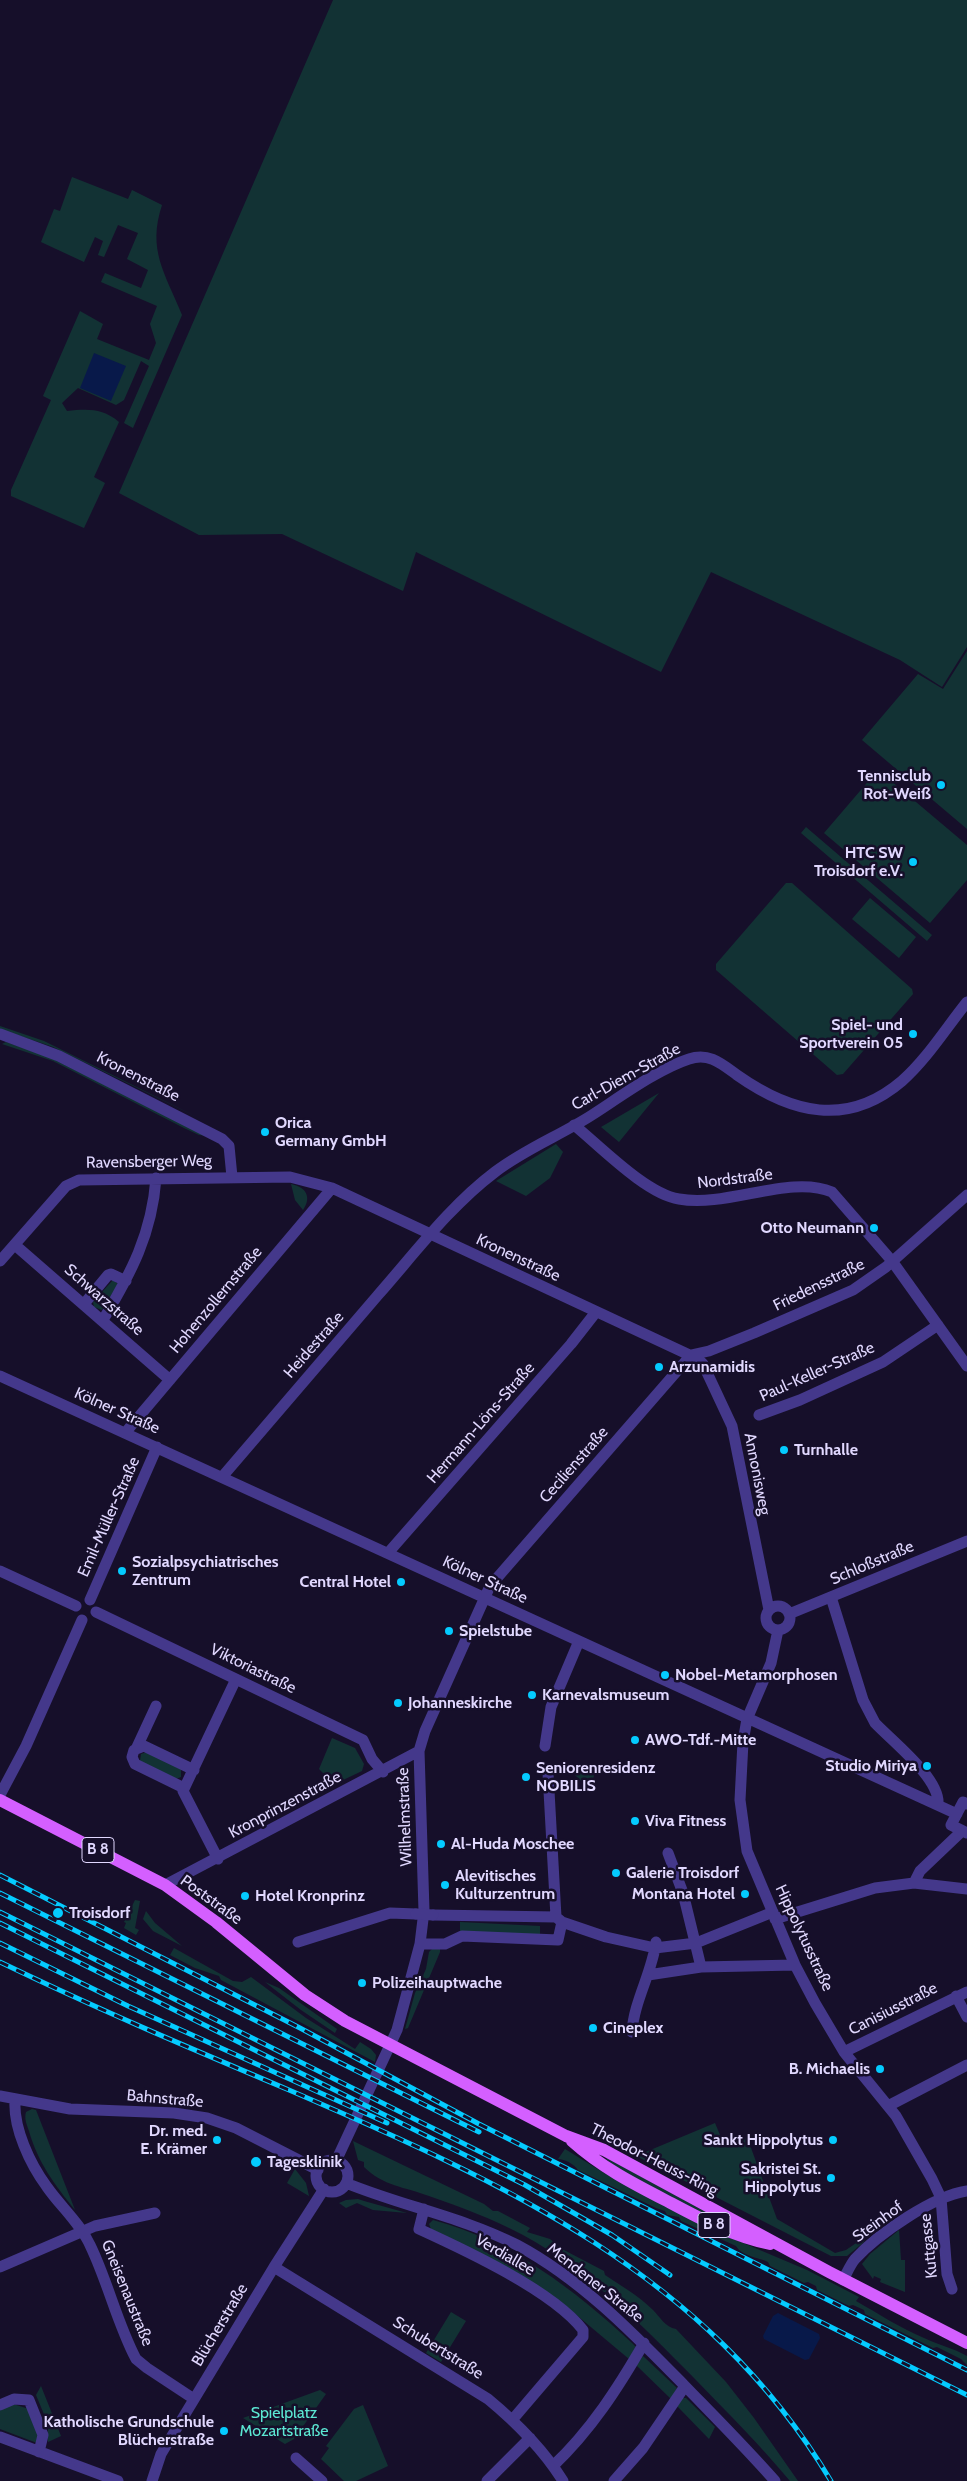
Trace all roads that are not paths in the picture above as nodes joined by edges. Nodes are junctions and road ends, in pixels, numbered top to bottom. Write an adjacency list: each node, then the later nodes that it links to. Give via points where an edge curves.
1 (967, 1002): 3 (street, Carl-Diem-Straße, via 902,1081 878,1098 855,1107 822,1111 787,1103 765,1093 712,1058 699,1057 689,1058 669,1068)
2 (0, 1034): 4 (street, Kronenstraße, via 59,1056 222,1138 229,1146)
3 (574, 1125): 8 (street, Carl-Diem-Straße, via 495,1172); 11 (street, Nordstraße, via 648,1185 678,1200 708,1202 803,1187 820,1187 832,1192)
4 (232, 1177): 5 (street, Ravensberger Weg); 6 (street, Ravensberger Weg, via 290,1177)
5 (156, 1178): 9 (street, Ravensberger Weg, via 74,1182 59,1193); 12 (street, via 151,1220)
6 (332, 1188): 8 (street, Kronenstraße); 20 (street, Hohenzollernstraße)
7 (967, 1195): 11 (street, Friedensstraße)
8 (431, 1234): 14 (street, Kronenstraße); 24 (street, Heidestraße)
9 (15, 1245): 10 (street, Ravensberger Weg); 13 (street, Schwarzstraße)
10 (0, 1261)
11 (892, 1261): 16 (street, Nordstraße); 17 (street, Friedensstraße, via 874,1277 833,1300 737,1340)
12 (126, 1281): 13 (street, via 108,1275); 15 (street)
13 (84, 1304): 15 (street, Schwarzstraße)
14 (596, 1312): 17 (street, Kronenstraße); 26 (street, Hermann-Löns-Straße)
15 (103, 1320): 20 (street, Schwarzstraße)
16 (938, 1324): 18 (street, Nordstraße); 21 (street, Paul-Keller-Straße, via 883,1362)
17 (691, 1355): 28 (street, Cecilienstraße, via 490,1586); 32 (street, Annonisweg, via 703,1364 732,1426)
18 (967, 1366)
19 (0, 1376): 22 (street, Kölner Straße)
20 (170, 1380): 22 (street, Hohenzollernstraße)
21 (759, 1415)
22 (125, 1433): 23 (street, Kölner Straße)
23 (157, 1447): 24 (street, Kölner Straße); 30 (street, Emil-Müller-Straße)
24 (222, 1477): 26 (street, Kölner Straße)
25 (967, 1540): 29 (street, Schloßstraße)
26 (388, 1553): 28 (street, Kölner Straße)
27 (0, 1571): 31 (street)
28 (484, 1597): 37 (street, Kölner Straße); 43 (street, Wilhelmstraße)
29 (831, 1598): 34 (street, Schloßstraße); 51 (street, via 863,1700 876,1723 933,1784)
30 (90, 1600): 31 (street, Emil-Müller-Straße, via 82,1600); 33 (street, Emil-Müller-Straße)
31 (76, 1606): 35 (street, via 76,1614)
32 (769, 1610): 34 (street, via 779,1606); 36 (street, via 765,1617 767,1625)
33 (96, 1612): 35 (street, via 89,1620); 38 (street, Viktoriastraße)
34 (789, 1614): 36 (street, via 789,1623)
35 (82, 1620): 48 (street, via 26,1746)
36 (778, 1630): 40 (street, via 771,1663)
37 (579, 1641): 40 (street, Kölner Straße); 41 (street, via 551,1707)
38 (236, 1679): 44 (street); 45 (street, Viktoriastraße, via 363,1740)
39 (156, 1706): 42 (street)
40 (747, 1719): 51 (street, Kölner Straße); 59 (street, Hippolytusstraße, via 740,1786 743,1830 747,1850)
41 (545, 1746)
42 (137, 1747): 44 (street, via 144,1746); 47 (street, via 132,1754 135,1764)
43 (419, 1751): 45 (street, Kronprinzenstraße); 63 (street, Wilhelmstraße, via 424,1911)
44 (194, 1770): 47 (street)
45 (383, 1772): 55 (street, Kronprinzenstraße)
46 (548, 1773): 60 (street)
47 (184, 1788): 55 (street)
48 (0, 1795)
49 (0, 1800): 57 (main road, Poststraße / B 8)
50 (967, 1804): 52 (street, via 963,1802)
51 (938, 1805): 52 (street, Kölner Straße)
52 (957, 1814): 53 (street, via 951,1825)
53 (965, 1832): 56 (street, via 920,1871)
54 (668, 1858): 62 (street, via 683,1893)
55 (218, 1859): 57 (street, Kronprinzenstraße)
56 (914, 1883): 58 (street); 59 (street, via 857,1892)
57 (165, 1886): 71 (main road, Poststraße / B 8, via 322,2006)
58 (967, 1889)
59 (774, 1915): 62 (street); 65 (street, Hippolytusstraße)
60 (559, 1919): 61 (street, bridge, via 390,1913); 63 (street, via 558,1940 462,1936 445,1944); 64 (street, via 606,1937)
61 (298, 1942)
62 (696, 1943): 64 (street); 66 (street)
63 (420, 1944): 71 (street, Wilhelmstraße, via 401,2018)
64 (656, 1945): 67 (street)
65 (794, 1965): 66 (street); 72 (street, Hippolytusstraße)
66 (701, 1967): 67 (street)
67 (648, 1975): 70 (street)
68 (962, 1994): 69 (street); 72 (street, Canisiusstraße)
69 (967, 2017)
70 (632, 2032)
71 (390, 2045): 77 (street); 88 (main road, Theodor-Heuss-Ring / B 8, via 566,2136 619,2177 726,2231 777,2245)
72 (844, 2052): 76 (street, Hippolytusstraße)
73 (967, 2065): 76 (street)
74 (0, 2096): 75 (street, Bahnstraße)
75 (15, 2099): 78 (street, Bahnstraße, via 70,2109 174,2113 207,2118 236,2128); 85 (street, Gneisenaustraße, via 17,2117 32,2163 47,2188)
76 (888, 2106): 82 (street, Hippolytusstraße, via 921,2158)
77 (336, 2161): 78 (street, via 324,2163); 79 (street, via 346,2170)
78 (318, 2170): 80 (street, via 318,2183)
79 (346, 2183): 80 (street, via 334,2192); 83 (street, Mendener Straße)
80 (324, 2190): 87 (street, Blücherstraße)
81 (967, 2191): 82 (street, Steinhof)
82 (940, 2198): 88 (street, Steinhof, via 870,2245 854,2260); 89 (street, Kuttgasse, via 947,2274)
83 (424, 2209): 90 (street, Mendener Straße, via 477,2227 518,2246 578,2287); 95 (street, Verdiallee, via 419,2229 525,2285 582,2328 583,2337)
84 (155, 2213): 85 (street, Gneisenaustraße)
85 (82, 2231): 86 (street); 93 (street, Gneisenaustraße, via 94,2252 136,2359)
86 (0, 2267)
87 (274, 2267): 93 (street, Blücherstraße); 95 (street, Schubertstraße, via 451,2374)
88 (844, 2280): 91 (main road, Theodor-Heuss-Ring / B 8)
89 (952, 2289)
90 (644, 2343): 92 (street, Mendener Straße); 100 (street, via 603,2408)
91 (967, 2343)
92 (685, 2386): 106 (street, via 643,2448); 107 (street, Mendener Straße)
93 (194, 2399): 102 (street, Blücherstraße, via 162,2454)
94 (0, 2405): 98 (street, via 14,2399 29,2400 43,2435)
95 (513, 2419): 97 (street, Schubertstraße)
96 (0, 2437): 98 (street)
97 (530, 2438): 100 (street, Schubertstraße); 104 (street)
98 (39, 2452): 101 (street)
99 (296, 2458): 103 (street)
100 (553, 2466): 105 (street, Schubertstraße)
101 (118, 2481)
102 (152, 2481)
103 (322, 2481)
104 (487, 2481)
105 (563, 2481)
106 (614, 2481)
107 (776, 2481)

